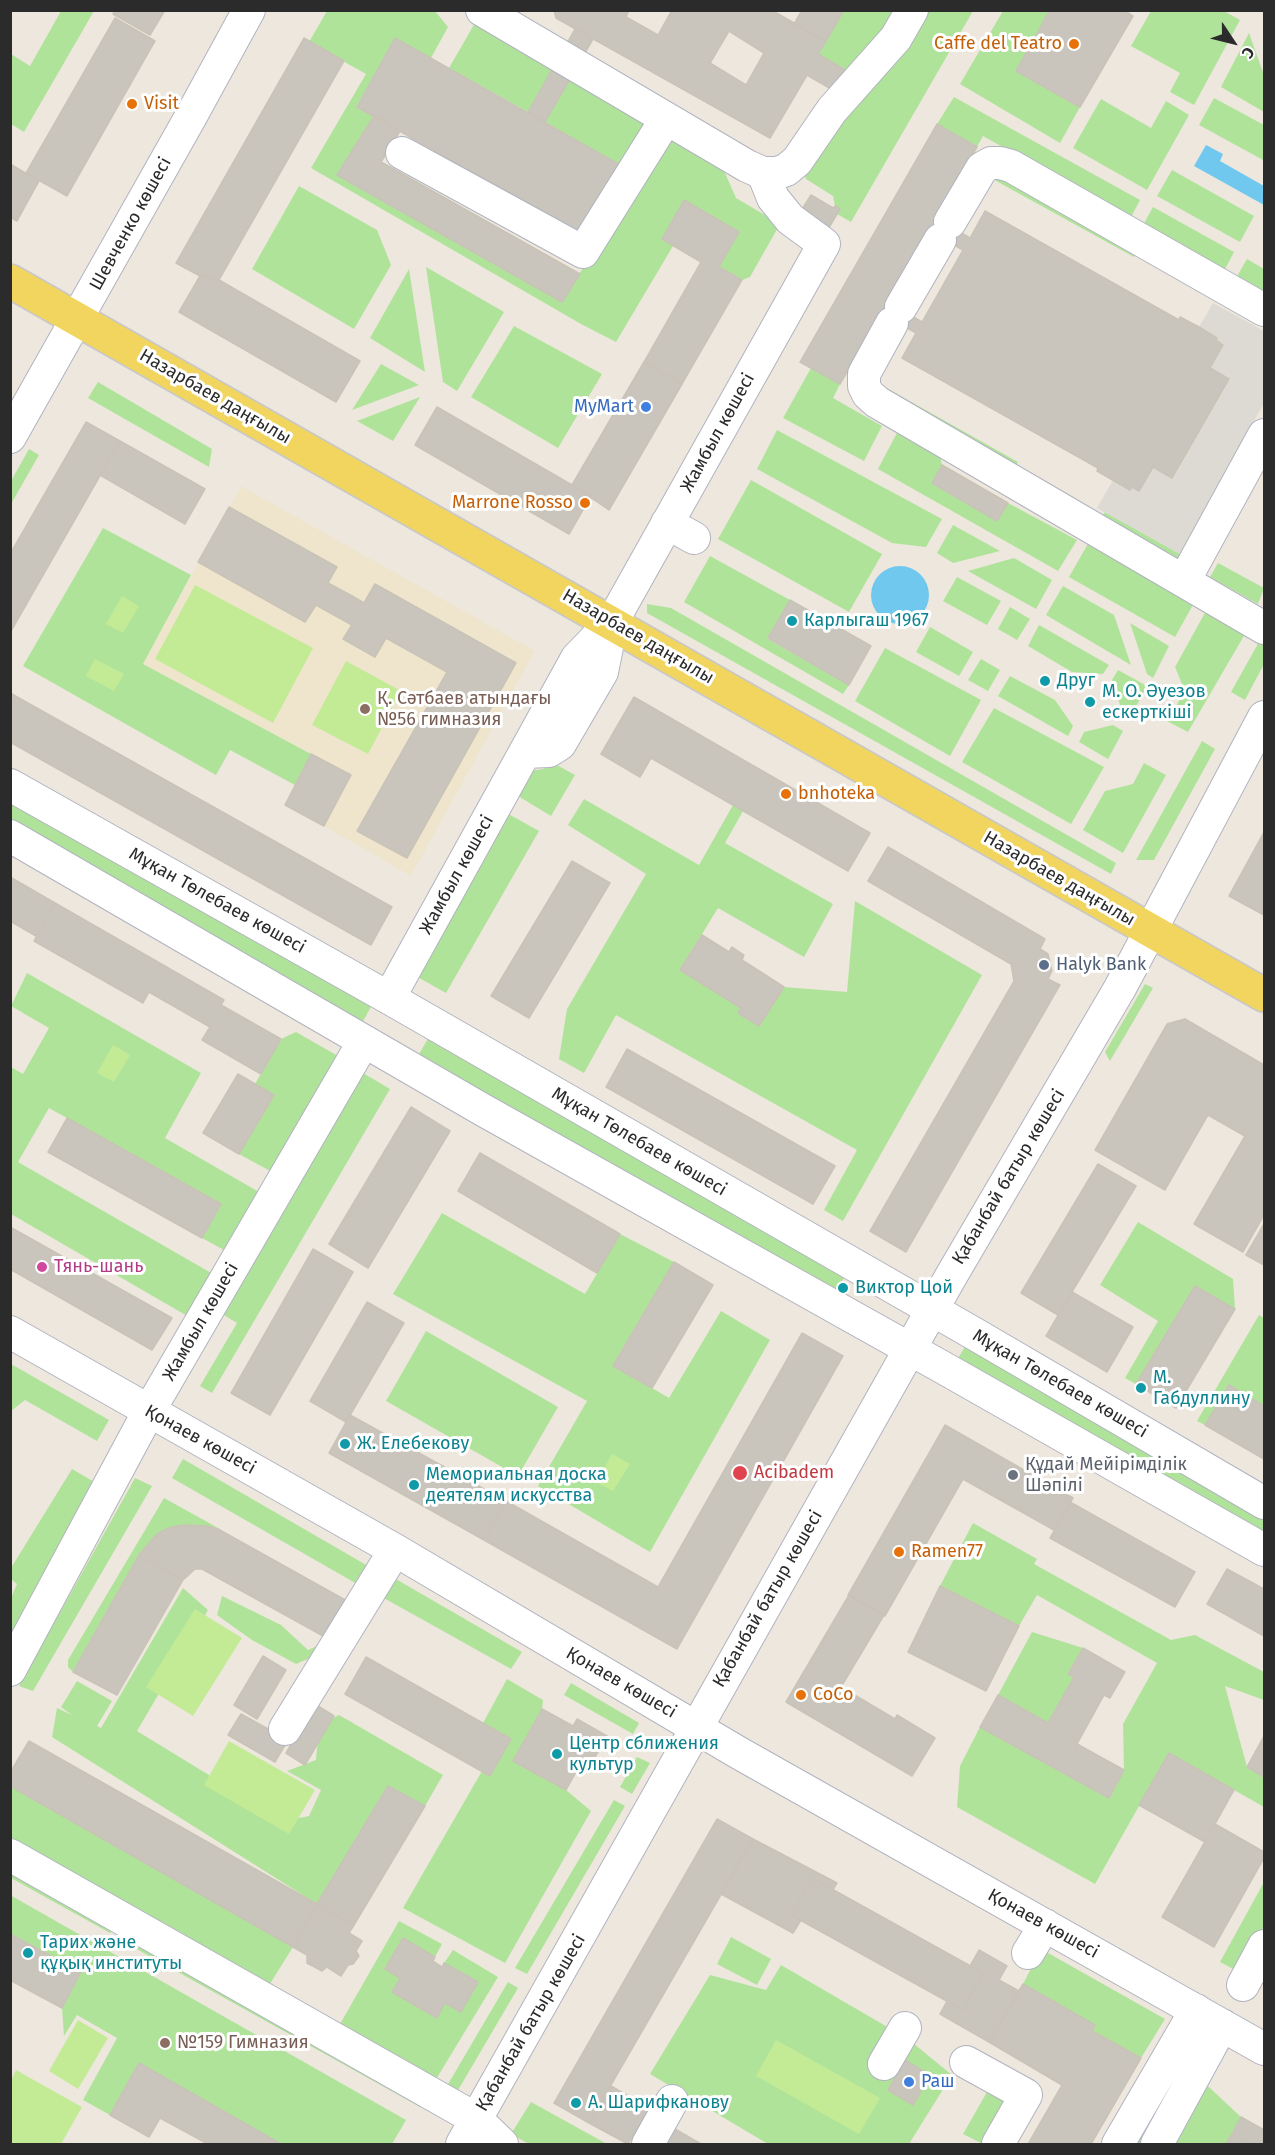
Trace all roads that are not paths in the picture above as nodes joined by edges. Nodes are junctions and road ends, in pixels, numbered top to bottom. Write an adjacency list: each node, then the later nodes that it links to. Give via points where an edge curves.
1 (249, 10): 9 (street, Шевченко көшесі)
2 (482, 10): 4 (street)
3 (912, 10): 6 (street, via 896,38 832,110 797,161 786,170)
4 (666, 118): 5 (street, via 583,252); 6 (street)
5 (402, 153)
6 (763, 173): 13 (street, Жамбыл көшесі, via 773,198 790,219 824,244 681,530)
7 (10, 281): 9 (main road, Назарбаев даңғылы)
8 (1264, 310): 12 (street, via 1011,166 991,163 982,168 864,374 868,394 887,408)
9 (77, 319): 11 (street, Шевченко көшесі); 13 (main road, Назарбаев даңғылы)
10 (1264, 435): 12 (street)
11 (10, 437)
12 (1184, 580): 14 (street)
13 (612, 622): 18 (main road, Назарбаев даңғылы); 20 (street, Жамбыл көшесі, via 602,672 560,744 549,751 525,752)
14 (1264, 628)
15 (1264, 717): 18 (street)
16 (10, 785): 20 (street, Мұқан Төлебаев көшесі)
17 (10, 836): 21 (street)
18 (1150, 931): 19 (main road, Назарбаев даңғылы); 22 (street, Қабанбай батыр көшесі)
19 (1264, 995)
20 (389, 998): 22 (street, Мұқан Төлебаев көшесі)
21 (364, 1041): 24 (street); 25 (street, Жамбыл көшесі)
22 (932, 1310): 24 (street, Қабанбай батыр көшесі); 26 (street, Мұқан Төлебаев көшесі)
23 (10, 1332): 25 (street, Қонаев көшесі)
24 (909, 1349): 28 (street); 30 (street, Қабанбай батыр көшесі)
25 (149, 1411): 27 (street, Қонаев көшесі); 29 (street, Жамбыл көшесі)
26 (1264, 1503)
27 (395, 1550): 30 (street, Қонаев көшесі); 31 (street)
28 (1264, 1550)
29 (10, 1670)
30 (696, 1727): 33 (street, Қонаев көшесі); 44 (street, Қабанбай батыр көшесі)
31 (285, 1729)
32 (10, 1855): 44 (street, via 332,2037)
33 (1045, 1925): 35 (street); 37 (street, Қонаев көшесі)
34 (1264, 1946): 36 (street)
35 (1028, 1953)
36 (1243, 1985)
37 (1196, 2010): 38 (street, Қонаев көшесі); 48 (street)
38 (1222, 2025): 40 (street, Қонаев көшесі); 49 (street)
39 (904, 2028): 42 (street)
40 (1264, 2049)
41 (966, 2062): 47 (street, via 1026,2096)
42 (884, 2064)
43 (672, 2100): 46 (street)
44 (469, 2132): 45 (street)
45 (502, 2145)
46 (648, 2145)
47 (998, 2145)
48 (1118, 2145)
49 (1157, 2145)

